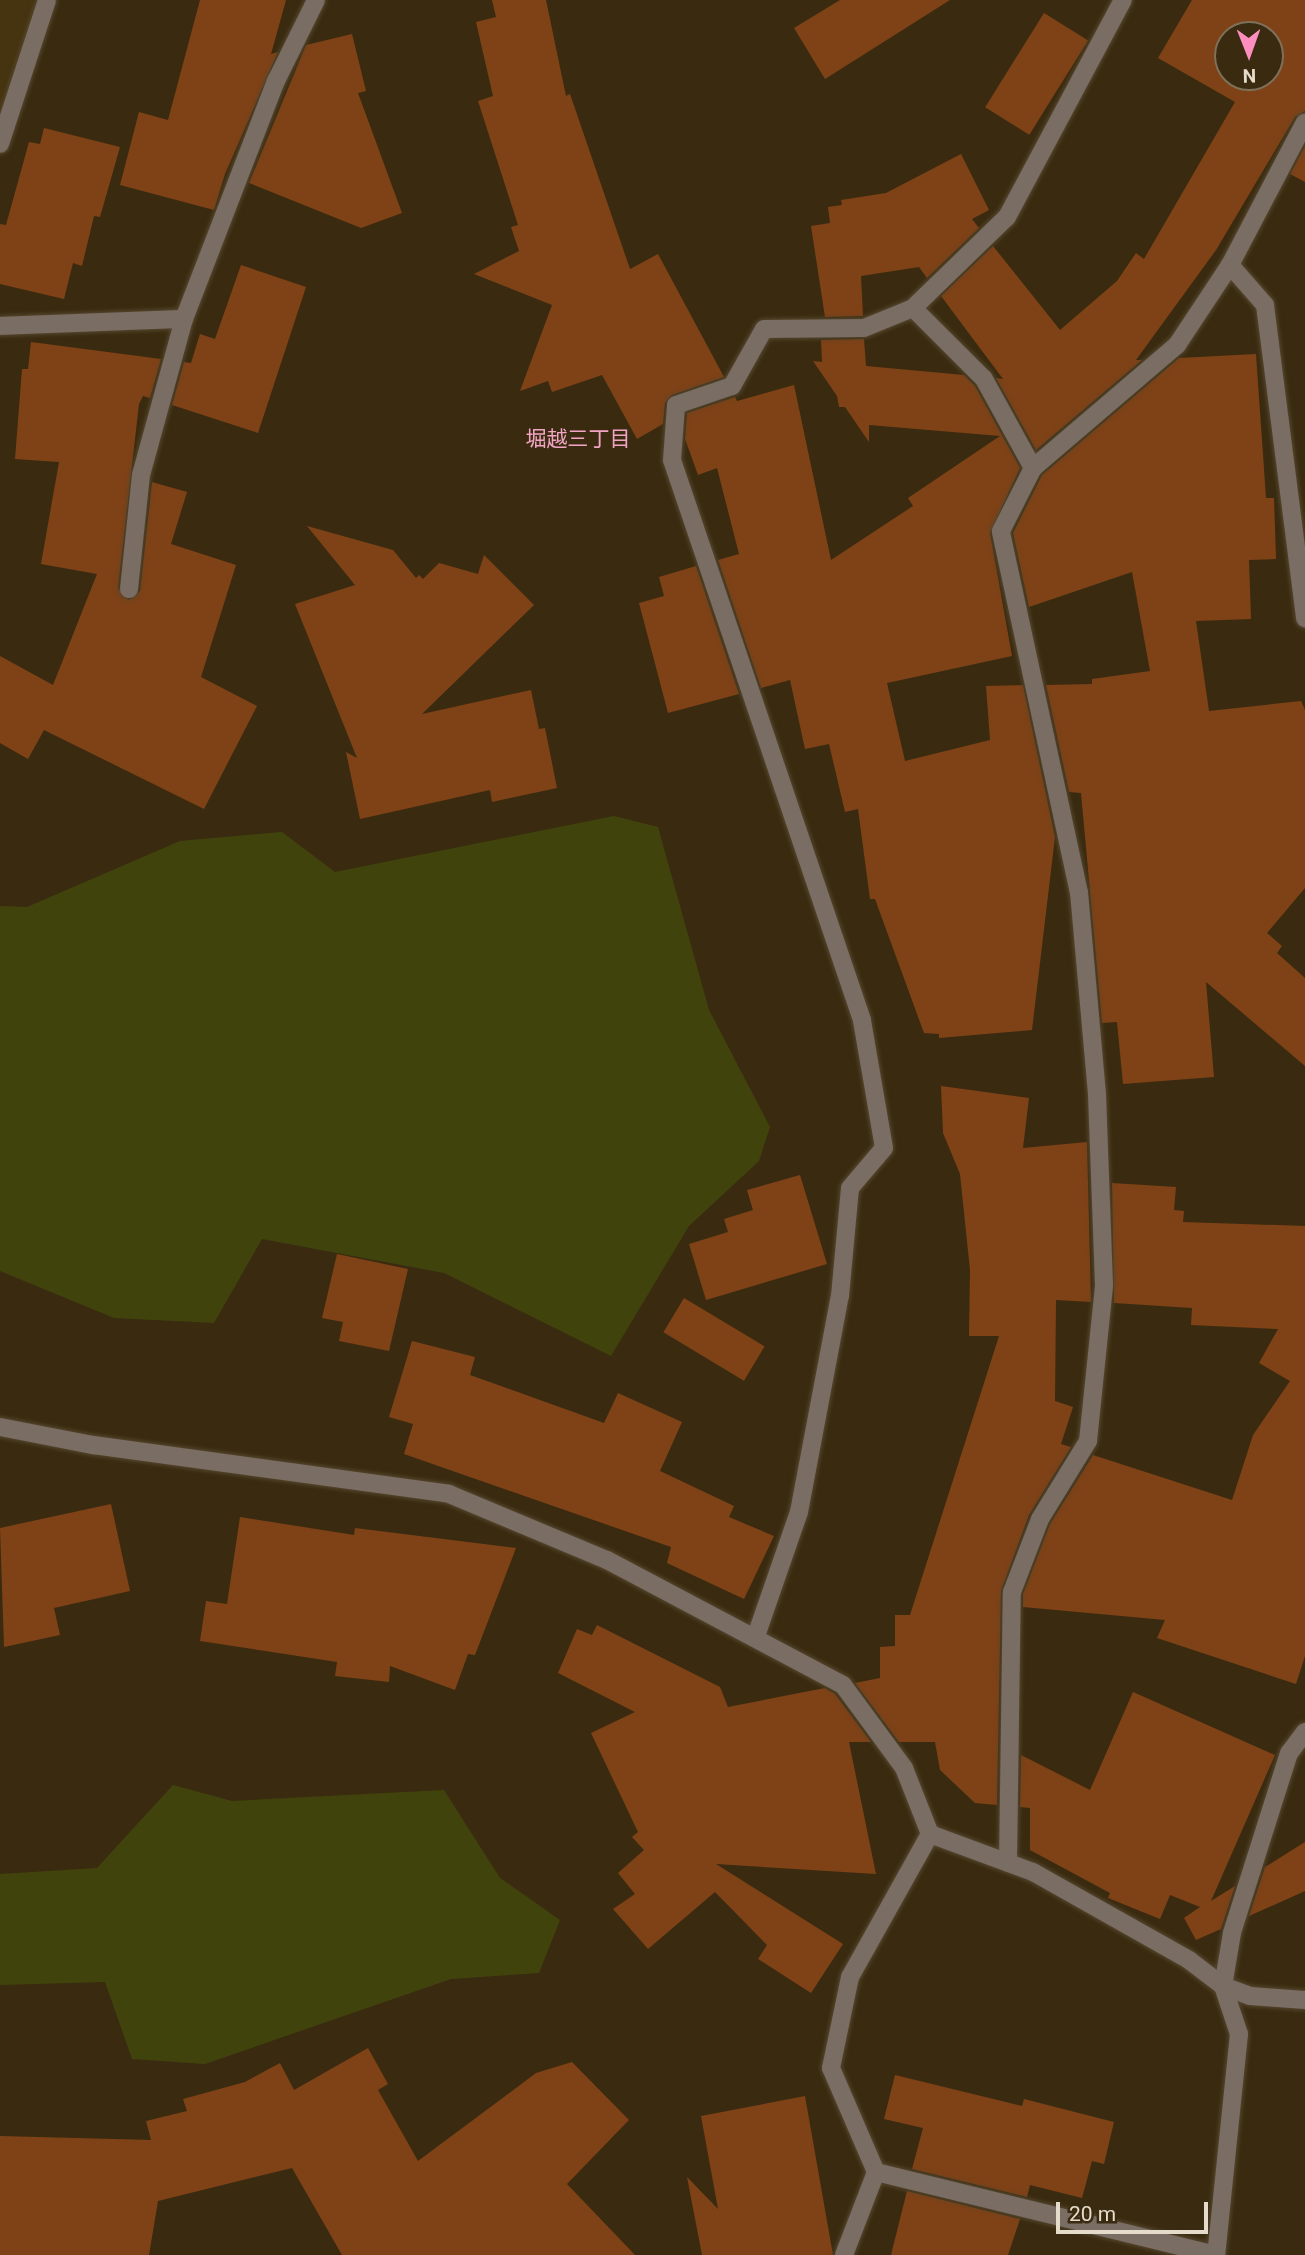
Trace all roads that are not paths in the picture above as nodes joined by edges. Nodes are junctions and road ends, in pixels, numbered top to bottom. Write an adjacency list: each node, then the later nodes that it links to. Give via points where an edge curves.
1 (47, 0): 5 (street)
2 (316, 0): 8 (street, via 276,81)
3 (1123, 0): 7 (street, via 1007,216)
4 (1305, 122): 6 (street)
5 (0, 144)
6 (1230, 265): 10 (street, via 1265,304); 11 (street, via 1177,345)
7 (913, 308): 11 (street, via 984,379); 15 (street, via 864,328 764,330 732,386 676,405 672,460 862,1020 884,1148 850,1188 841,1296 799,1512)
8 (184, 319): 9 (street); 12 (street, via 141,475)
9 (0, 326)
10 (1296, 462): 13 (street)
11 (1033, 468): 18 (street, via 1001,531 1079,893 1097,1094 1104,1285 1088,1441 1040,1519 1012,1592)
12 (130, 589)
13 (1305, 618)
14 (0, 1427): 15 (street, via 93,1445 449,1494 607,1560)
15 (756, 1636): 17 (street, via 843,1685 904,1768)
16 (1305, 1732): 19 (street, via 1285,1766 1232,1933)
17 (930, 1834): 18 (street); 21 (street, via 849,1977 831,2068)
18 (1008, 1863): 19 (street, via 1033,1872 1189,1960)
19 (1223, 1986): 20 (street, via 1250,1996); 23 (street, via 1239,2034)
20 (1305, 2000)
21 (876, 2172): 22 (street); 23 (street)
22 (844, 2255)
23 (1216, 2255)

